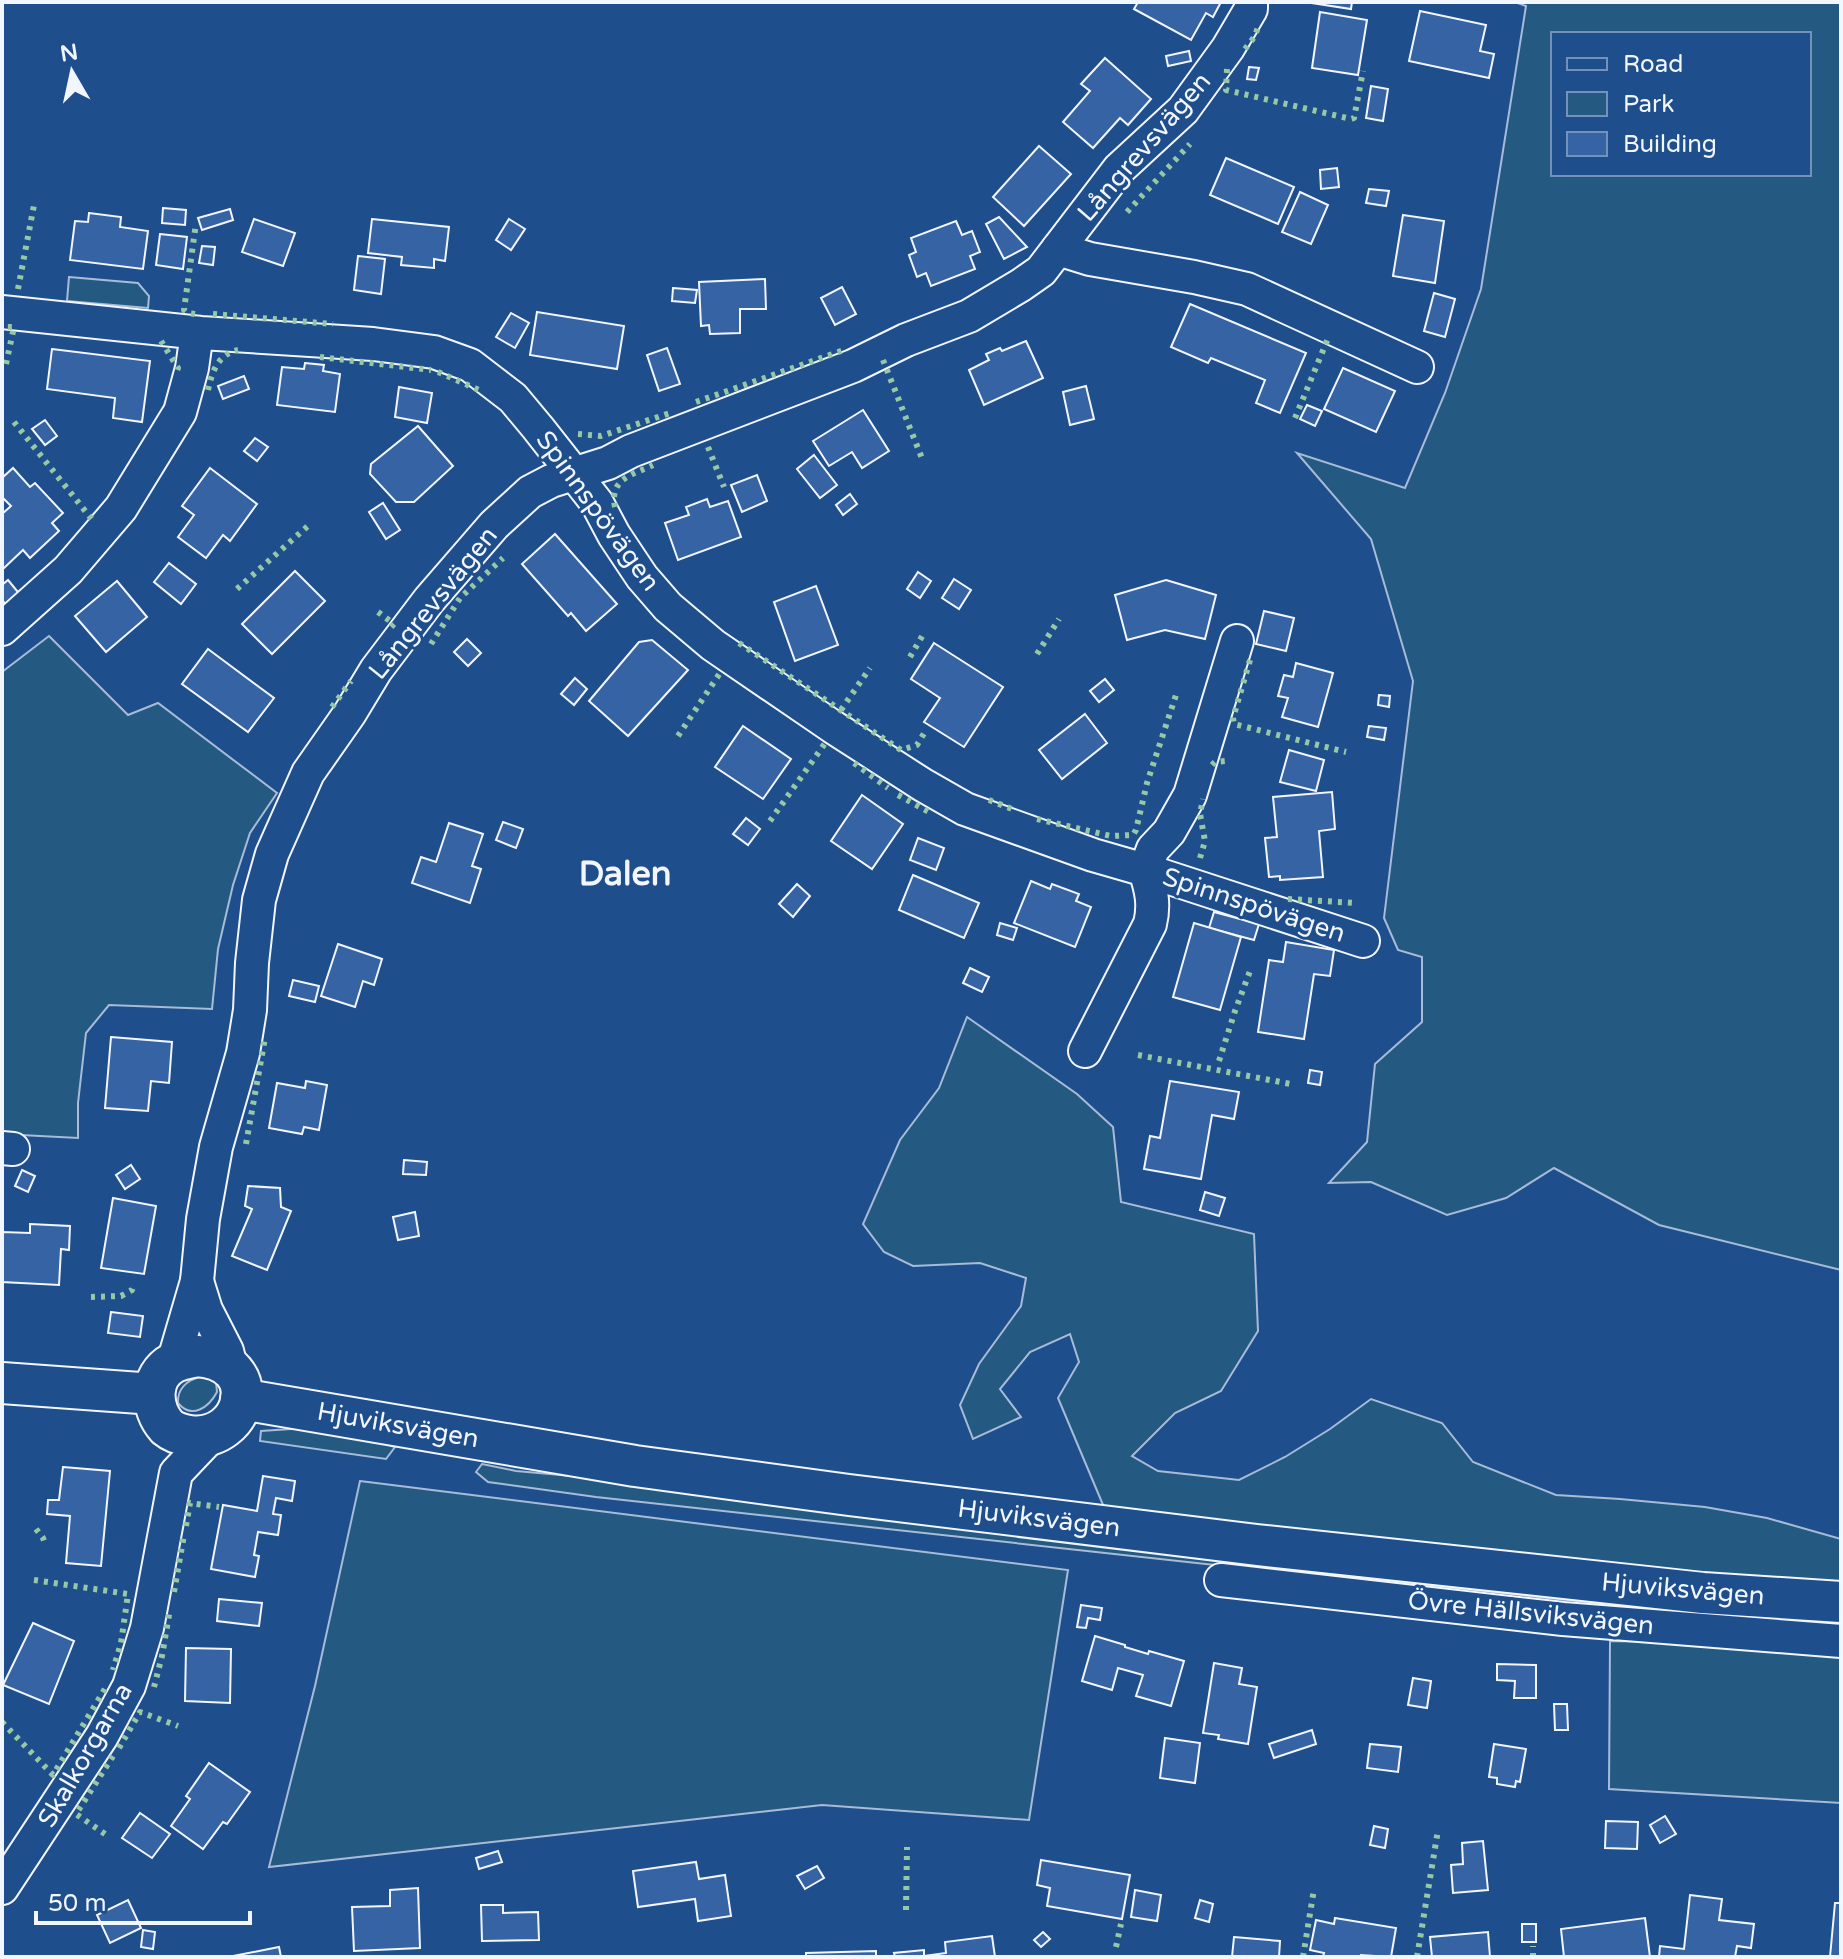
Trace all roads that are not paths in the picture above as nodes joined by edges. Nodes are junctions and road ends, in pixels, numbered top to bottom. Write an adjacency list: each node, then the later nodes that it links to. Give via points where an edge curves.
1 (1251, 2): 2 (street, Långrevsvägen, via 1228,48 1183,110 1119,169)
2 (1058, 249): 5 (street, Långrevsvägen, via 1247,289); 6 (street, Långrevsvägen, via 1041,271 969,316)
3 (2, 312): 4 (street, Spinnspövägen)
4 (197, 333): 6 (street, Spinnspövägen, via 373,344 434,352 470,365 513,398); 7 (street, via 180,412 121,508 68,570)
5 (1417, 367)
6 (575, 473): 9 (street, Spinnspövägen, via 642,577 713,645 965,809); 12 (street, Långrevsvägen, via 530,492 429,600 308,773 286,820 259,900 250,1010 216,1147)
7 (2, 629)
8 (1237, 641): 9 (street, Spinnspövägen, via 1190,795)
9 (1145, 870): 10 (street, Spinnspövägen); 11 (street, Spinnspövägen, via 1152,892 1150,924)
10 (1363, 941)
11 (1085, 1051)
12 (197, 1281): 14 (street, Långrevsvägen); 15 (street, Långrevsvägen)
13 (2, 1383): 15 (main road, Hjuviksvägen)
14 (236, 1383): 15 (main road, Hjuviksvägen, via 221,1361 197,1356); 16 (main road, via 238,1410); 19 (main road, Hjuviksvägen, via 635,1466 1273,1547 1703,1593)
15 (164, 1394): 16 (main road, Hjuviksvägen, via 171,1431); 17 (street, Skalkorgarna, via 166,1457)
16 (213, 1434): 17 (street)
17 (176, 1473): 21 (street, Skalkorgarna, via 147,1628 129,1686)
18 (1221, 1580): 20 (street, Övre Hällsviksvägen, via 1563,1619)
19 (1841, 1602)
20 (1841, 1641)
21 (2, 1888)

